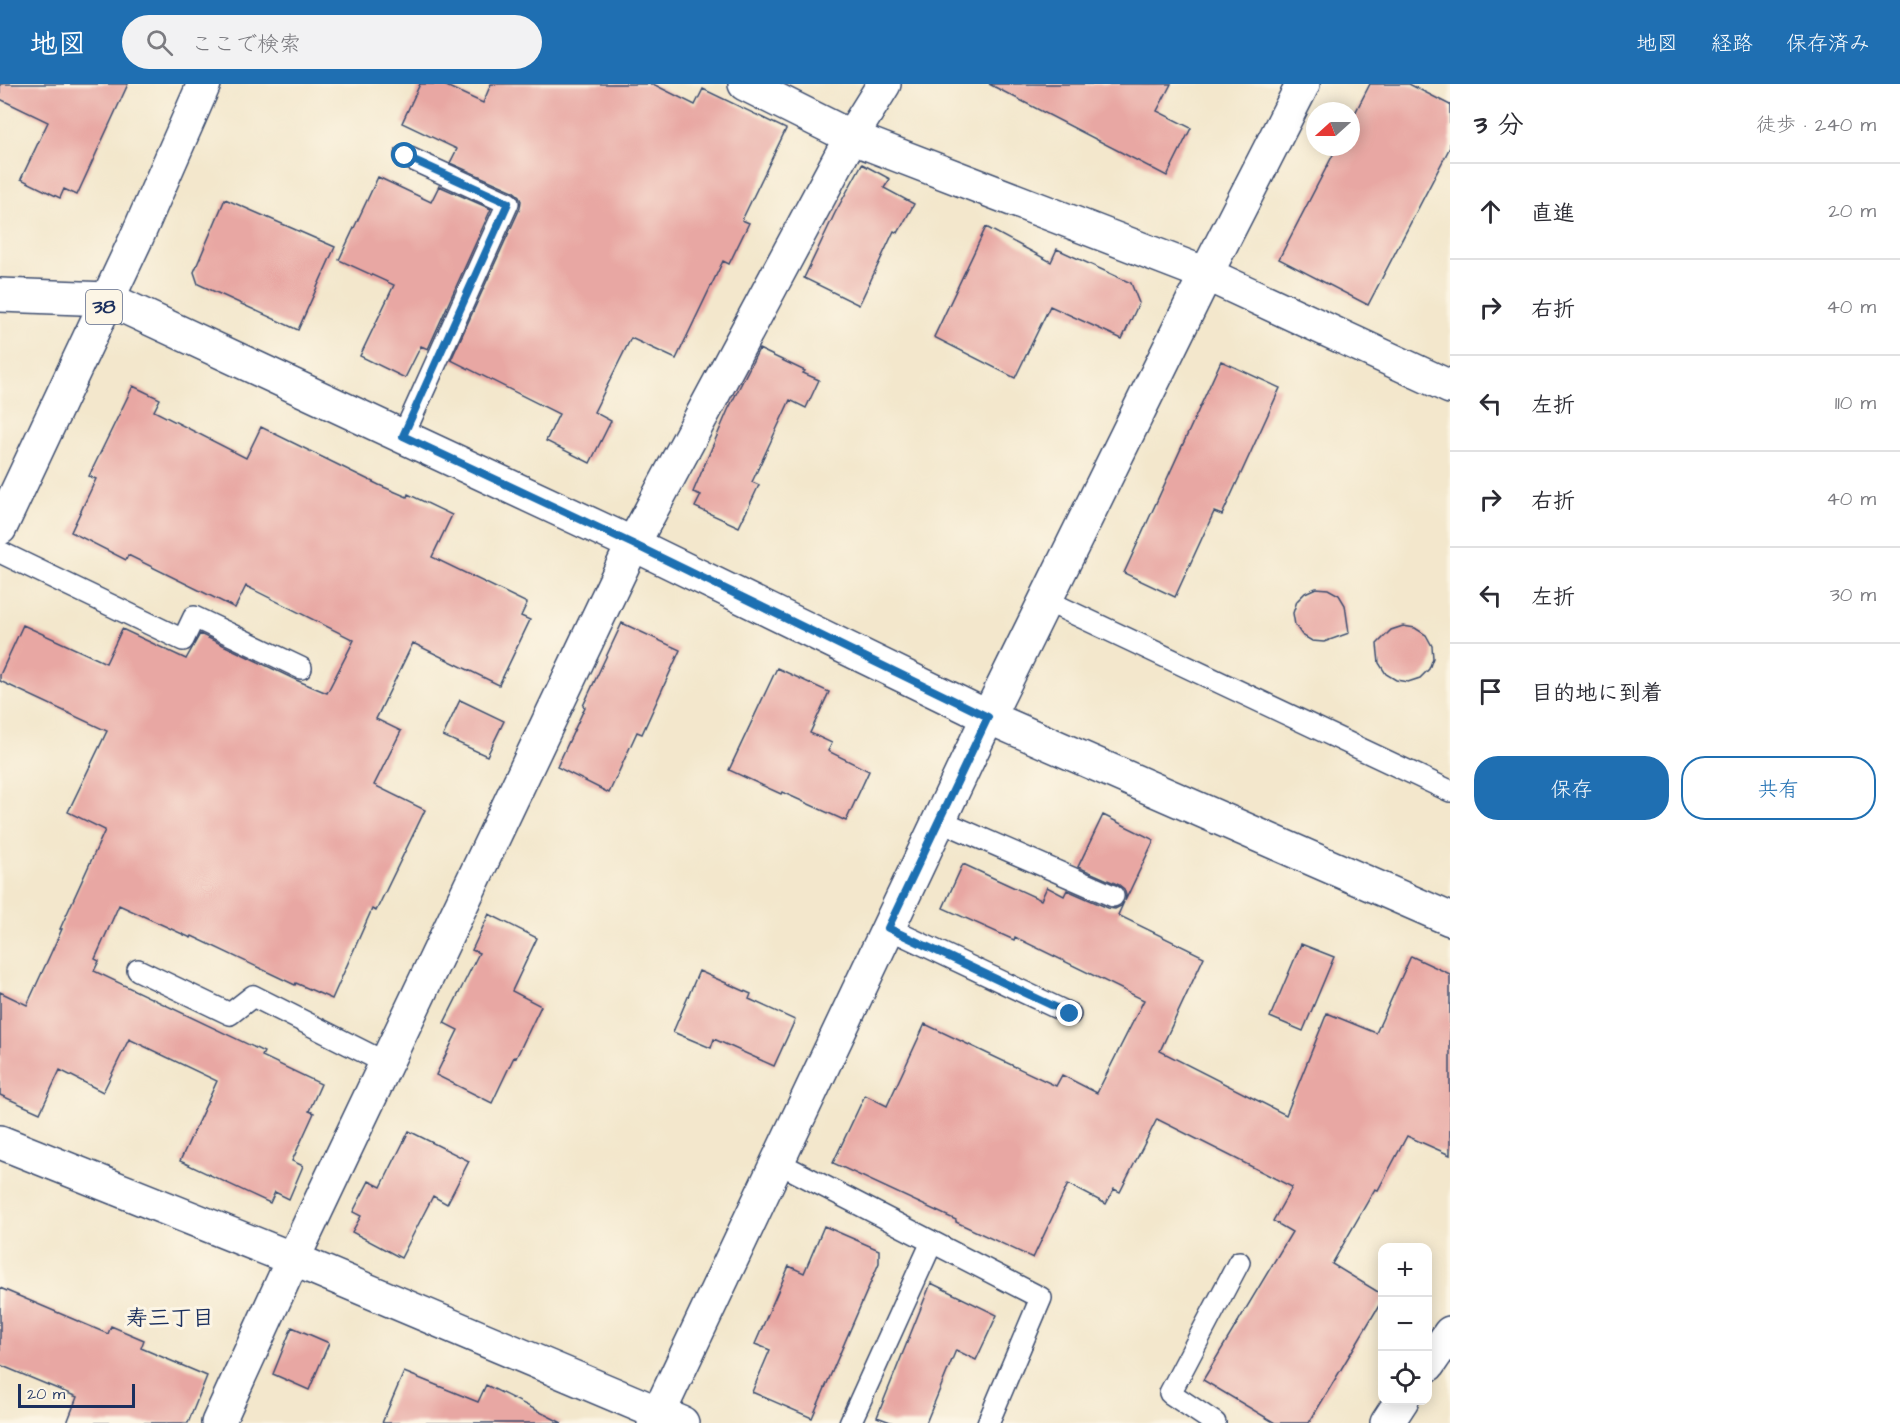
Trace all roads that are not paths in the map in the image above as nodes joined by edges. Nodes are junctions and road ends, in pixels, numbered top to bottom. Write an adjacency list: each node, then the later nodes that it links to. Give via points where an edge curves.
1 (204, 84): 9 (main road, 38)
2 (745, 84): 5 (main road)
3 (884, 84): 5 (main road)
4 (1303, 84): 7 (main road)
5 (850, 137): 7 (main road); 13 (main road)
6 (405, 156): 11 (lane, via 508,203)
7 (1206, 274): 10 (main road); 15 (main road)
8 (0, 295): 9 (main road)
9 (108, 298): 11 (main road); 12 (main road, 38)
10 (1450, 387)
11 (403, 436): 13 (main road)
12 (0, 528)
13 (633, 544): 17 (main road); 25 (main road)
14 (0, 552): 16 (lane, via 183,640 194,617)
15 (1045, 600): 17 (main road); 18 (lane)
16 (301, 668)
17 (988, 717): 19 (main road); 21 (main road)
18 (1450, 791)
19 (939, 820): 20 (lane); 22 (main road)
20 (1113, 896)
21 (1450, 919)
22 (888, 928): 24 (lane); 27 (main road)
23 (138, 970): 25 (lane, via 230,1014 253,996)
24 (1070, 1014)
25 (386, 1063): 29 (main road)
26 (0, 1142): 29 (main road)
27 (777, 1162): 28 (lane); 34 (main road)
28 (932, 1242): 36 (lane); 37 (lane, via 1041,1298)
29 (292, 1259): 34 (main road); 35 (main road)
30 (1239, 1262): 38 (lane, via 1170,1393)
31 (1450, 1333): 32 (main road)
32 (1432, 1359)
33 (1399, 1405): 39 (main road)
34 (665, 1420)
35 (218, 1423)
36 (850, 1423)
37 (988, 1423)
38 (1215, 1423)
39 (1387, 1423)

